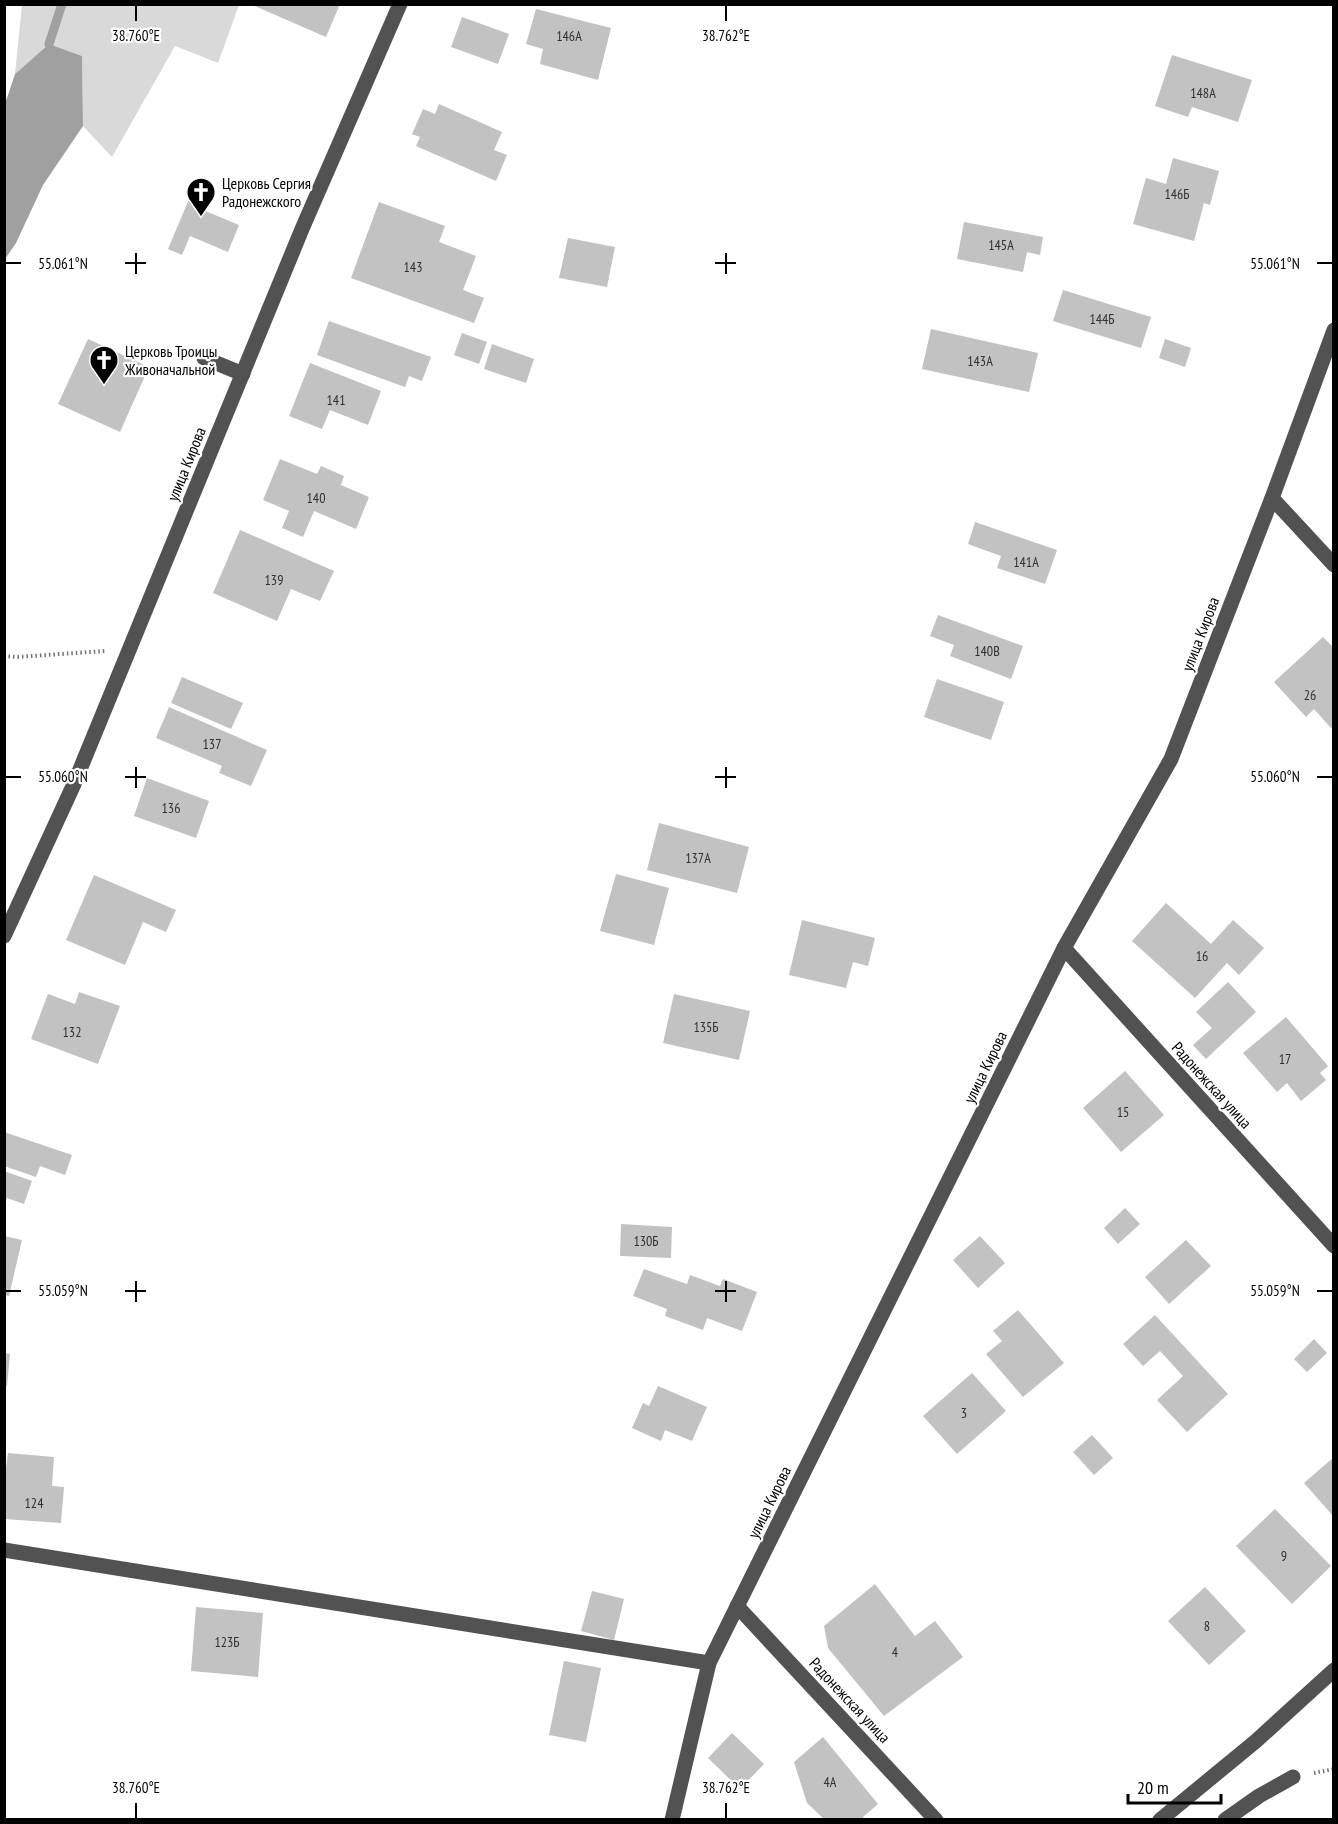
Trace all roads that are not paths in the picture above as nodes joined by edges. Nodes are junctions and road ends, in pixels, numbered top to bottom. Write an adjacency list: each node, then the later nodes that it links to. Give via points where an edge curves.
1 (400, 4): 4 (street, улица Кирова)
2 (1334, 330): 5 (street, улица Кирова)
3 (204, 358): 4 (street)
4 (243, 374): 7 (street, улица Кирова, via 74,784)
5 (1272, 498): 6 (street); 8 (street, улица Кирова, via 1171,759)
6 (1334, 565)
7 (4, 936)
8 (1064, 948): 9 (street, Радонежская улица); 11 (street, улица Кирова)
9 (1334, 1246)
10 (4, 1550): 12 (street)
11 (737, 1606): 12 (street, улица Кирова); 16 (street, Радонежская улица)
12 (709, 1663): 15 (street, улица Кирова)
13 (1334, 1670): 17 (street)
14 (1293, 1777): 18 (street)
15 (672, 1820)
16 (936, 1820)
17 (1160, 1820)
18 (1225, 1820)

